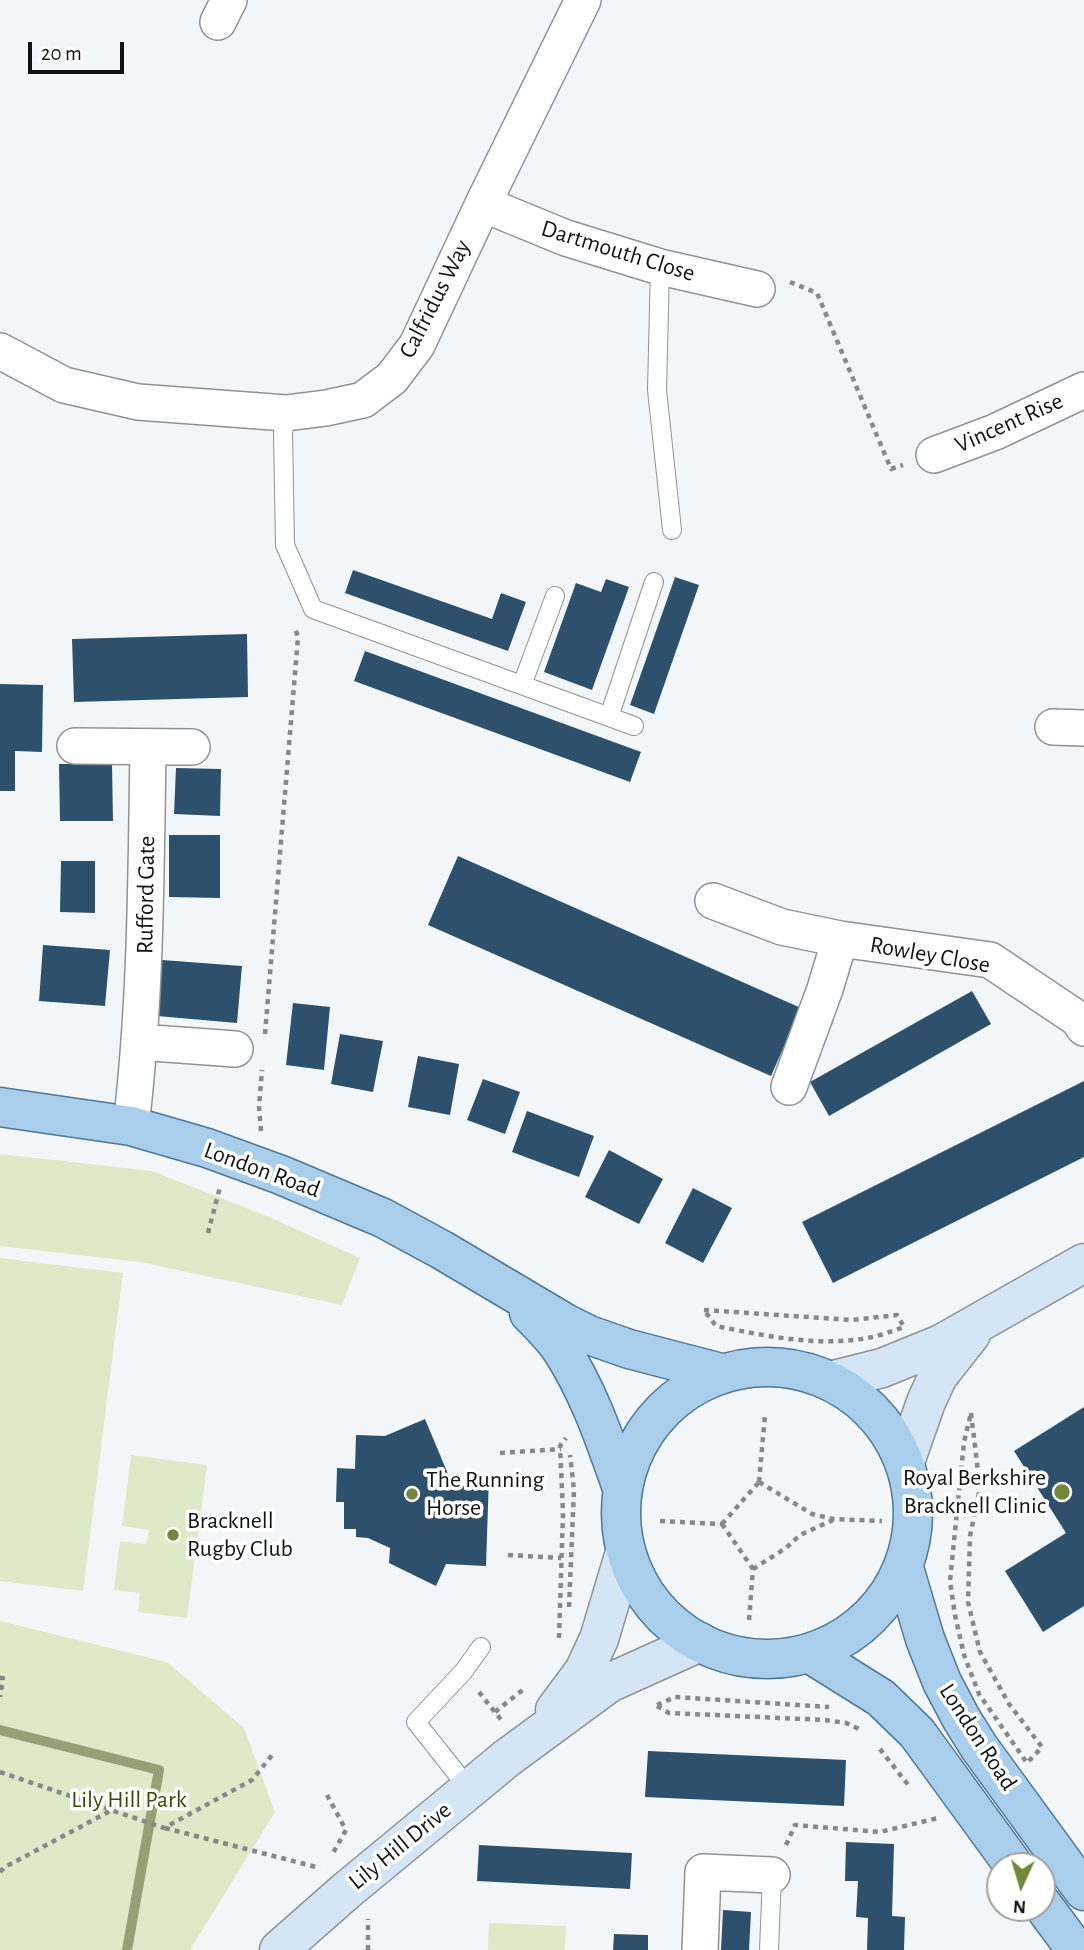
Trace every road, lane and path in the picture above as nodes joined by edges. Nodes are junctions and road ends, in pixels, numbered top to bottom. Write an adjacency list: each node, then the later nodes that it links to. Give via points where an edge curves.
1 (583, 0): 2 (street, Calfridus Way)
2 (483, 204): 3 (street, Dartmouth Close, via 566,238); 8 (street, Calfridus Way, via 417,345 392,378 363,400)
3 (660, 267): 4 (street, Dartmouth Close); 10 (lane, via 657,390)
4 (757, 289)
5 (817, 293): 9 (path, via 891,469)
6 (0, 351): 8 (street, Calfridus Way, via 64,385 138,402)
7 (1084, 390): 9 (street, Vincent Rise)
8 (286, 413): 14 (lane, via 285,545 313,609)
9 (934, 455)
10 (672, 530)
11 (654, 582): 15 (lane)
12 (555, 596): 14 (lane)
13 (294, 625): 24 (path, via 298,637)
14 (522, 685): 15 (lane)
15 (609, 717): 16 (lane)
16 (634, 726)
17 (75, 746): 18 (street)
18 (148, 747): 19 (street); 23 (street, Rufford Gate)
19 (192, 747)
20 (713, 901): 21 (street, Rowley Close, via 782,927)
21 (840, 939): 22 (street, Rowley Close, via 990,960 1078,1019); 25 (street, Rowley Close)
22 (1084, 1028)
23 (139, 1042): 24 (street); 27 (street, Rufford Gate)
24 (254, 1051): 28 (path)
25 (789, 1087)
26 (0, 1107): 27 (main road, London Road)
27 (131, 1126): 32 (main road, London Road, via 218,1152 363,1209)
28 (261, 1135)
29 (222, 1180): 30 (path)
30 (208, 1233)
31 (1084, 1263): 33 (street)
32 (505, 1289): 35 (main road, London Road, via 589,1335); 42 (main road, London Road, via 551,1336 575,1372)
33 (984, 1319): 36 (street, via 913,1357); 40 (street, via 938,1376)
34 (772, 1337): 34 (path, via 716,1326 704,1310 852,1320 897,1315 904,1327 847,1341)
35 (721, 1373): 36 (main road, via 796,1372); 42 (main road, via 691,1387 655,1413 634,1444)
36 (830, 1381): 40 (main road, via 862,1399 886,1424)
37 (765, 1415): 41 (path)
38 (561, 1449): 39 (path); 49 (path); 52 (path, via 566,1438 574,1490)
39 (500, 1453)
40 (905, 1462): 50 (main road, via 915,1510)
41 (759, 1482): 43 (path, via 812,1514); 46 (path)
42 (622, 1488): 47 (main road, via 619,1523)
43 (833, 1519): 45 (path); 51 (path, via 800,1535)
44 (660, 1521): 46 (path)
45 (881, 1521)
46 (722, 1524): 51 (path)
47 (625, 1552): 54 (main road, via 649,1600 678,1629); 63 (street, Lily Hill Drive, via 599,1639 584,1671 566,1697)
48 (508, 1556): 49 (path)
49 (561, 1558): 56 (path)
50 (904, 1568): 57 (main road, via 869,1618 832,1644); 80 (main road, London Road, via 925,1640 961,1718)
51 (753, 1569): 53 (path)
52 (569, 1609)
53 (749, 1620)
54 (700, 1642): 57 (main road, via 764,1658); 63 (street, Lily Hill Drive)
55 (481, 1647): 70 (lane, via 416,1722)
56 (556, 1649)
57 (809, 1653): 75 (main road, London Road, via 881,1698 917,1733)
58 (1, 1678): 60 (path)
59 (528, 1685): 62 (path)
60 (0, 1697)
61 (839, 1708): 64 (path, via 676,1697 657,1705 669,1713 825,1720)
62 (495, 1712)
63 (513, 1729): 70 (street, Lily Hill Drive)
64 (862, 1730)
65 (878, 1747): 69 (path)
66 (273, 1754): 74 (path, via 252,1780)
67 (1027, 1763): 67 (path, via 1042,1747 1009,1704 980,1652 968,1602 970,1536 980,1488 971,1413 950,1581 957,1626 979,1694)
68 (0, 1772): 72 (path)
69 (910, 1788)
70 (470, 1789): 83 (street, Lily Hill Drive)
71 (327, 1795): 76 (path, via 346,1830)
72 (113, 1810): 74 (path); 78 (path)
73 (949, 1815): 79 (path, via 880,1832 795,1825)
74 (164, 1828): 77 (path)
75 (1004, 1852)
76 (330, 1859)
77 (325, 1869)
78 (0, 1872)
79 (772, 1875): 85 (street, via 703,1872); 86 (lane)
80 (1084, 1891)
81 (368, 1915): 84 (path)
82 (1055, 1922): 87 (main road)
83 (279, 1950)
84 (368, 1950)
85 (700, 1950)
86 (769, 1950)
87 (1076, 1950)

